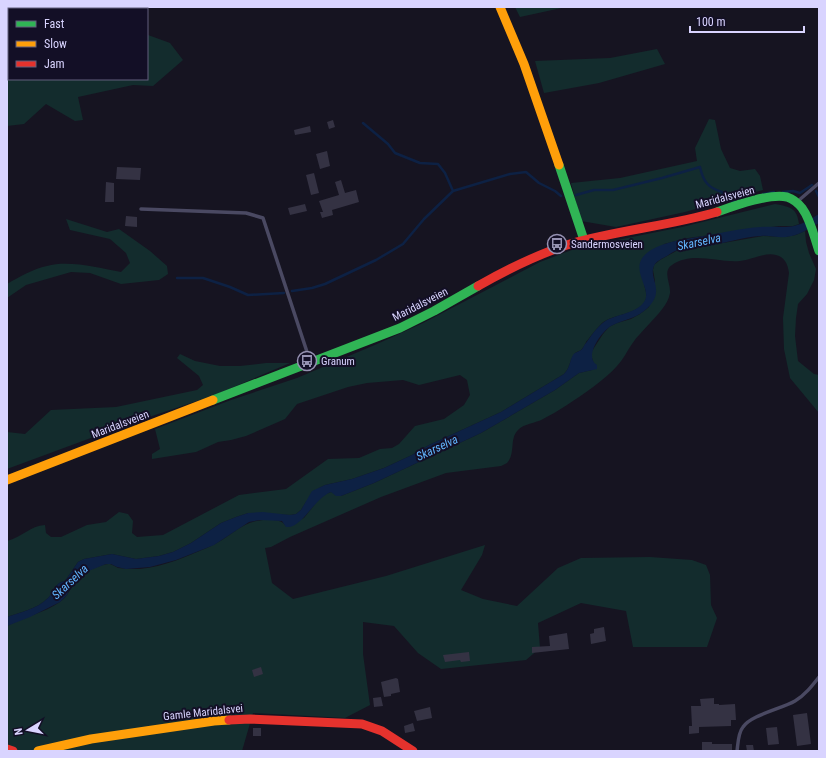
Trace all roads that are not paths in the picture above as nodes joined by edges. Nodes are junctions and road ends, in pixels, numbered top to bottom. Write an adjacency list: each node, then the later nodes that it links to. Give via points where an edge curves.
1 (500, 7): 5 (street, via 533,85)
2 (819, 183): 3 (lane)
3 (797, 202): 5 (street, Maridalsveien, via 775,196 691,219); 6 (street, via 807,216)
4 (141, 209): 7 (lane, via 246,213 263,218)
5 (584, 240): 7 (street, Maridalsveien, via 527,260 409,325)
6 (819, 251)
7 (311, 363): 8 (street, Maridalsveien)
8 (7, 480)
9 (819, 677): 14 (lane, via 799,698 746,723 741,729)
10 (7, 749): 11 (street)
11 (13, 751)
12 (38, 751): 13 (street, Gamle Maridalsvei, via 194,723 250,719 362,724 385,732)
13 (413, 751)
14 (737, 751)

